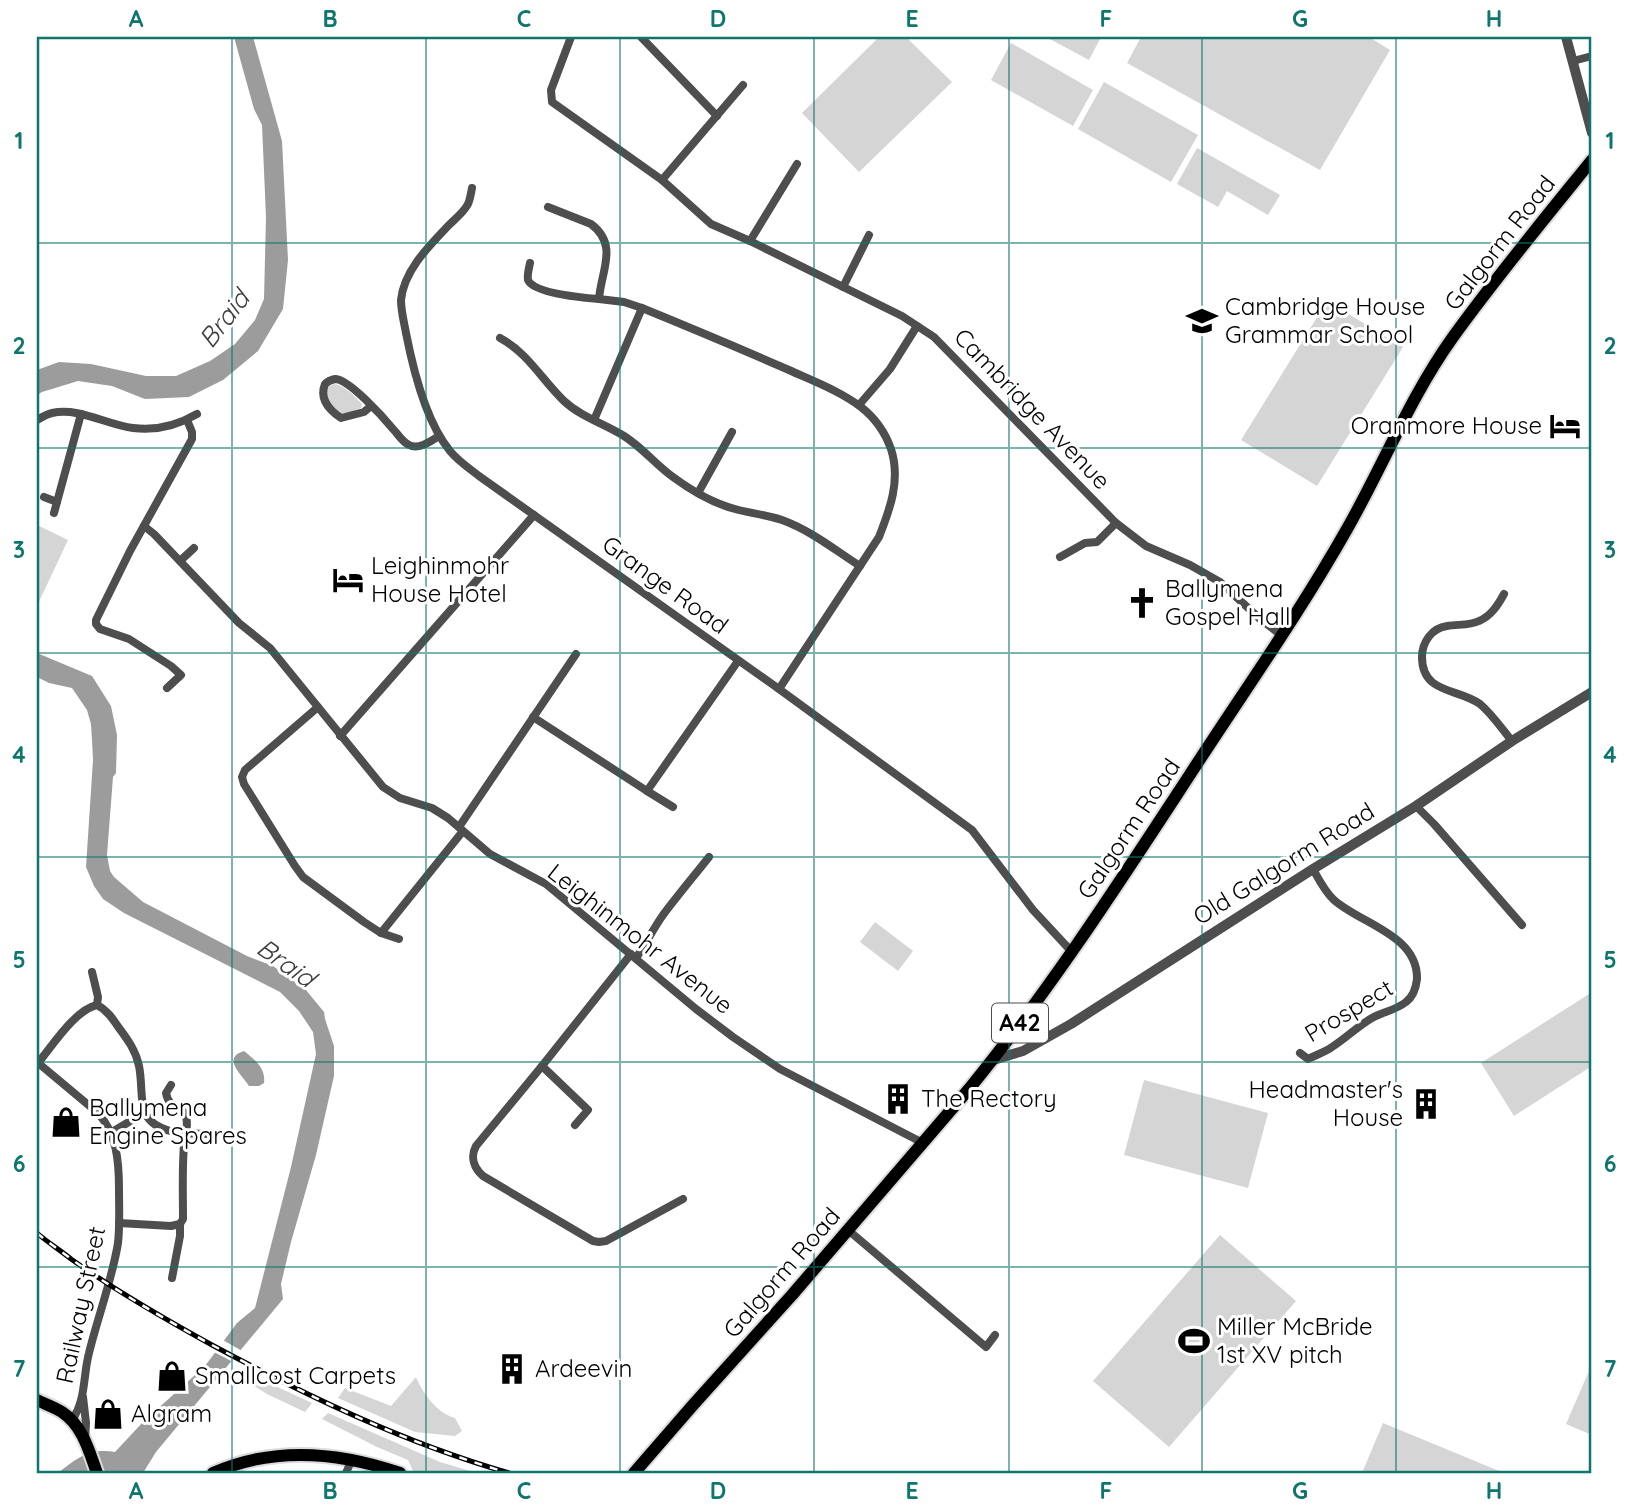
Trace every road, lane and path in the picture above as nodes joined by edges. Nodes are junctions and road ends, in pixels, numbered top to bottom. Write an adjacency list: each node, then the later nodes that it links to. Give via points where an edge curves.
1 (571, 37): 11 (street, Cambridge Avenue, via 551,90 552,102)
2 (641, 37): 7 (street)
3 (1566, 37): 5 (street)
4 (1592, 57): 5 (street)
5 (1573, 61): 8 (street)
6 (743, 86): 7 (street)
7 (717, 116): 11 (street)
8 (1592, 133)
9 (1592, 160): 43 (main road, Galgorm Road / A42, via 1452,338 1347,529)
10 (797, 164): 15 (street)
11 (662, 180): 15 (street, Cambridge Avenue, via 711,224)
12 (472, 188): 30 (street, Grange Road, via 468,204 430,243 402,292 411,357)
13 (548, 207): 18 (street, via 591,224 601,236 608,256)
14 (869, 235): 17 (street)
15 (750, 241): 17 (street, Cambridge Avenue)
16 (530, 263): 18 (street, via 528,280 532,285)
17 (843, 287): 20 (street, Cambridge Avenue)
18 (599, 299): 19 (street)
19 (642, 308): 22 (street); 28 (street)
20 (917, 327): 22 (street); 36 (street, Cambridge Avenue, via 934,337)
21 (500, 338): 28 (street, via 519,350 565,402)
22 (859, 405): 41 (street, via 883,432 895,476 889,512)
23 (372, 406): 23 (street, via 341,381 329,381 322,390 327,406 341,418); 30 (street, via 409,445 423,445)
24 (81, 414): 26 (street, via 51,413); 27 (street, via 133,428 156,429); 33 (street)
25 (197, 414): 27 (street)
26 (37, 420)
27 (187, 420): 37 (street, via 192,439)
28 (594, 420): 31 (street, via 639,447)
29 (733, 432): 31 (street)
30 (439, 436): 35 (street, Grange Road, via 459,461)
31 (698, 493): 41 (street, via 733,508 783,520)
32 (44, 497): 33 (street)
33 (57, 502): 34 (street)
34 (54, 513)
35 (534, 515): 45 (street, Grange Road); 51 (street)
36 (1116, 523): 39 (street, Cambridge Avenue, via 1097,542); 43 (street, Cambridge Avenue, via 1146,546 1220,582)
37 (144, 526): 40 (street, Leighinmohr Avenue); 46 (street, via 96,624 172,666 181,675)
38 (194, 548): 40 (street)
39 (1060, 556)
40 (180, 561): 49 (street, Leighinmohr Avenue, via 239,623 270,648)
41 (860, 566): 47 (street)
42 (1504, 594): 52 (street, via 1481,620 1434,632 1424,643 1422,661 1433,684 1478,703)
43 (1281, 635): 62 (main road, Galgorm Road / A42)
44 (576, 654): 50 (street)
45 (738, 661): 47 (street, Grange Road); 53 (street)
46 (167, 688)
47 (779, 689): 62 (street, Grange Road, via 972,830 1033,910)
48 (1592, 692): 52 (street, Old Galgorm Road)
49 (318, 707): 51 (street, Leighinmohr Avenue); 60 (street, via 245,770 243,781 303,877)
50 (533, 717): 53 (street); 56 (street)
51 (340, 736): 56 (street, Leighinmohr Avenue, via 383,787 400,799 432,808)
52 (1512, 741): 54 (street, Old Galgorm Road)
53 (647, 791): 55 (street)
54 (1416, 806): 58 (street, Old Galgorm Road); 59 (street)
55 (673, 807)
56 (461, 829): 60 (street); 63 (street, Leighinmohr Avenue, via 490,854 546,884)
57 (709, 857): 63 (street)
58 (1313, 869): 66 (street, Prospect, via 1335,901 1404,946 1415,965 1417,982 1406,1002 1371,1018 1329,1049 1308,1059); 67 (street, Old Galgorm Road, via 1071,1024 1023,1051)
59 (1522, 925)
60 (381, 933): 61 (street)
61 (399, 939)
62 (1072, 952): 67 (main road, Galgorm Road / A42)
63 (634, 956): 69 (street); 76 (street, Leighinmohr Avenue, via 780,1069)
64 (92, 972): 65 (street)
65 (97, 1005): 68 (street, via 79,1013); 71 (street, via 112,1018 136,1055)
66 (1300, 1053)
67 (993, 1060): 76 (main road, Galgorm Road / A42)
68 (37, 1062): 73 (street, Railway Street, via 98,1113)
69 (542, 1066): 72 (street, via 588,1110); 77 (street, via 475,1146 472,1155 478,1171 599,1242)
70 (171, 1086): 74 (street, via 167,1100 183,1111)
71 (144, 1113): 73 (street); 74 (street, via 158,1127)
72 (575, 1125)
73 (111, 1132): 78 (street, Railway Street, via 119,1168)
74 (186, 1133): 75 (street); 79 (street)
75 (214, 1134)
76 (923, 1143): 80 (main road, Galgorm Road / A42)
77 (684, 1199)
78 (119, 1223): 79 (street); 83 (street, Railway Street, via 114,1263)
79 (180, 1224): 81 (street)
80 (848, 1230): 82 (street, via 986,1347); 92 (main road, Galgorm Road / A42)
81 (172, 1278)
82 (995, 1335)
83 (82, 1394): 85 (street, Railway Street); 86 (street)
84 (37, 1400): 85 (main road)
85 (72, 1420): 86 (main road)
86 (87, 1446): 88 (main road)
87 (352, 1460): 89 (main road, via 315,1454 271,1456); 90 (street); 91 (main road)
88 (97, 1473)
89 (213, 1473)
90 (346, 1473)
91 (400, 1473)
92 (634, 1473)

